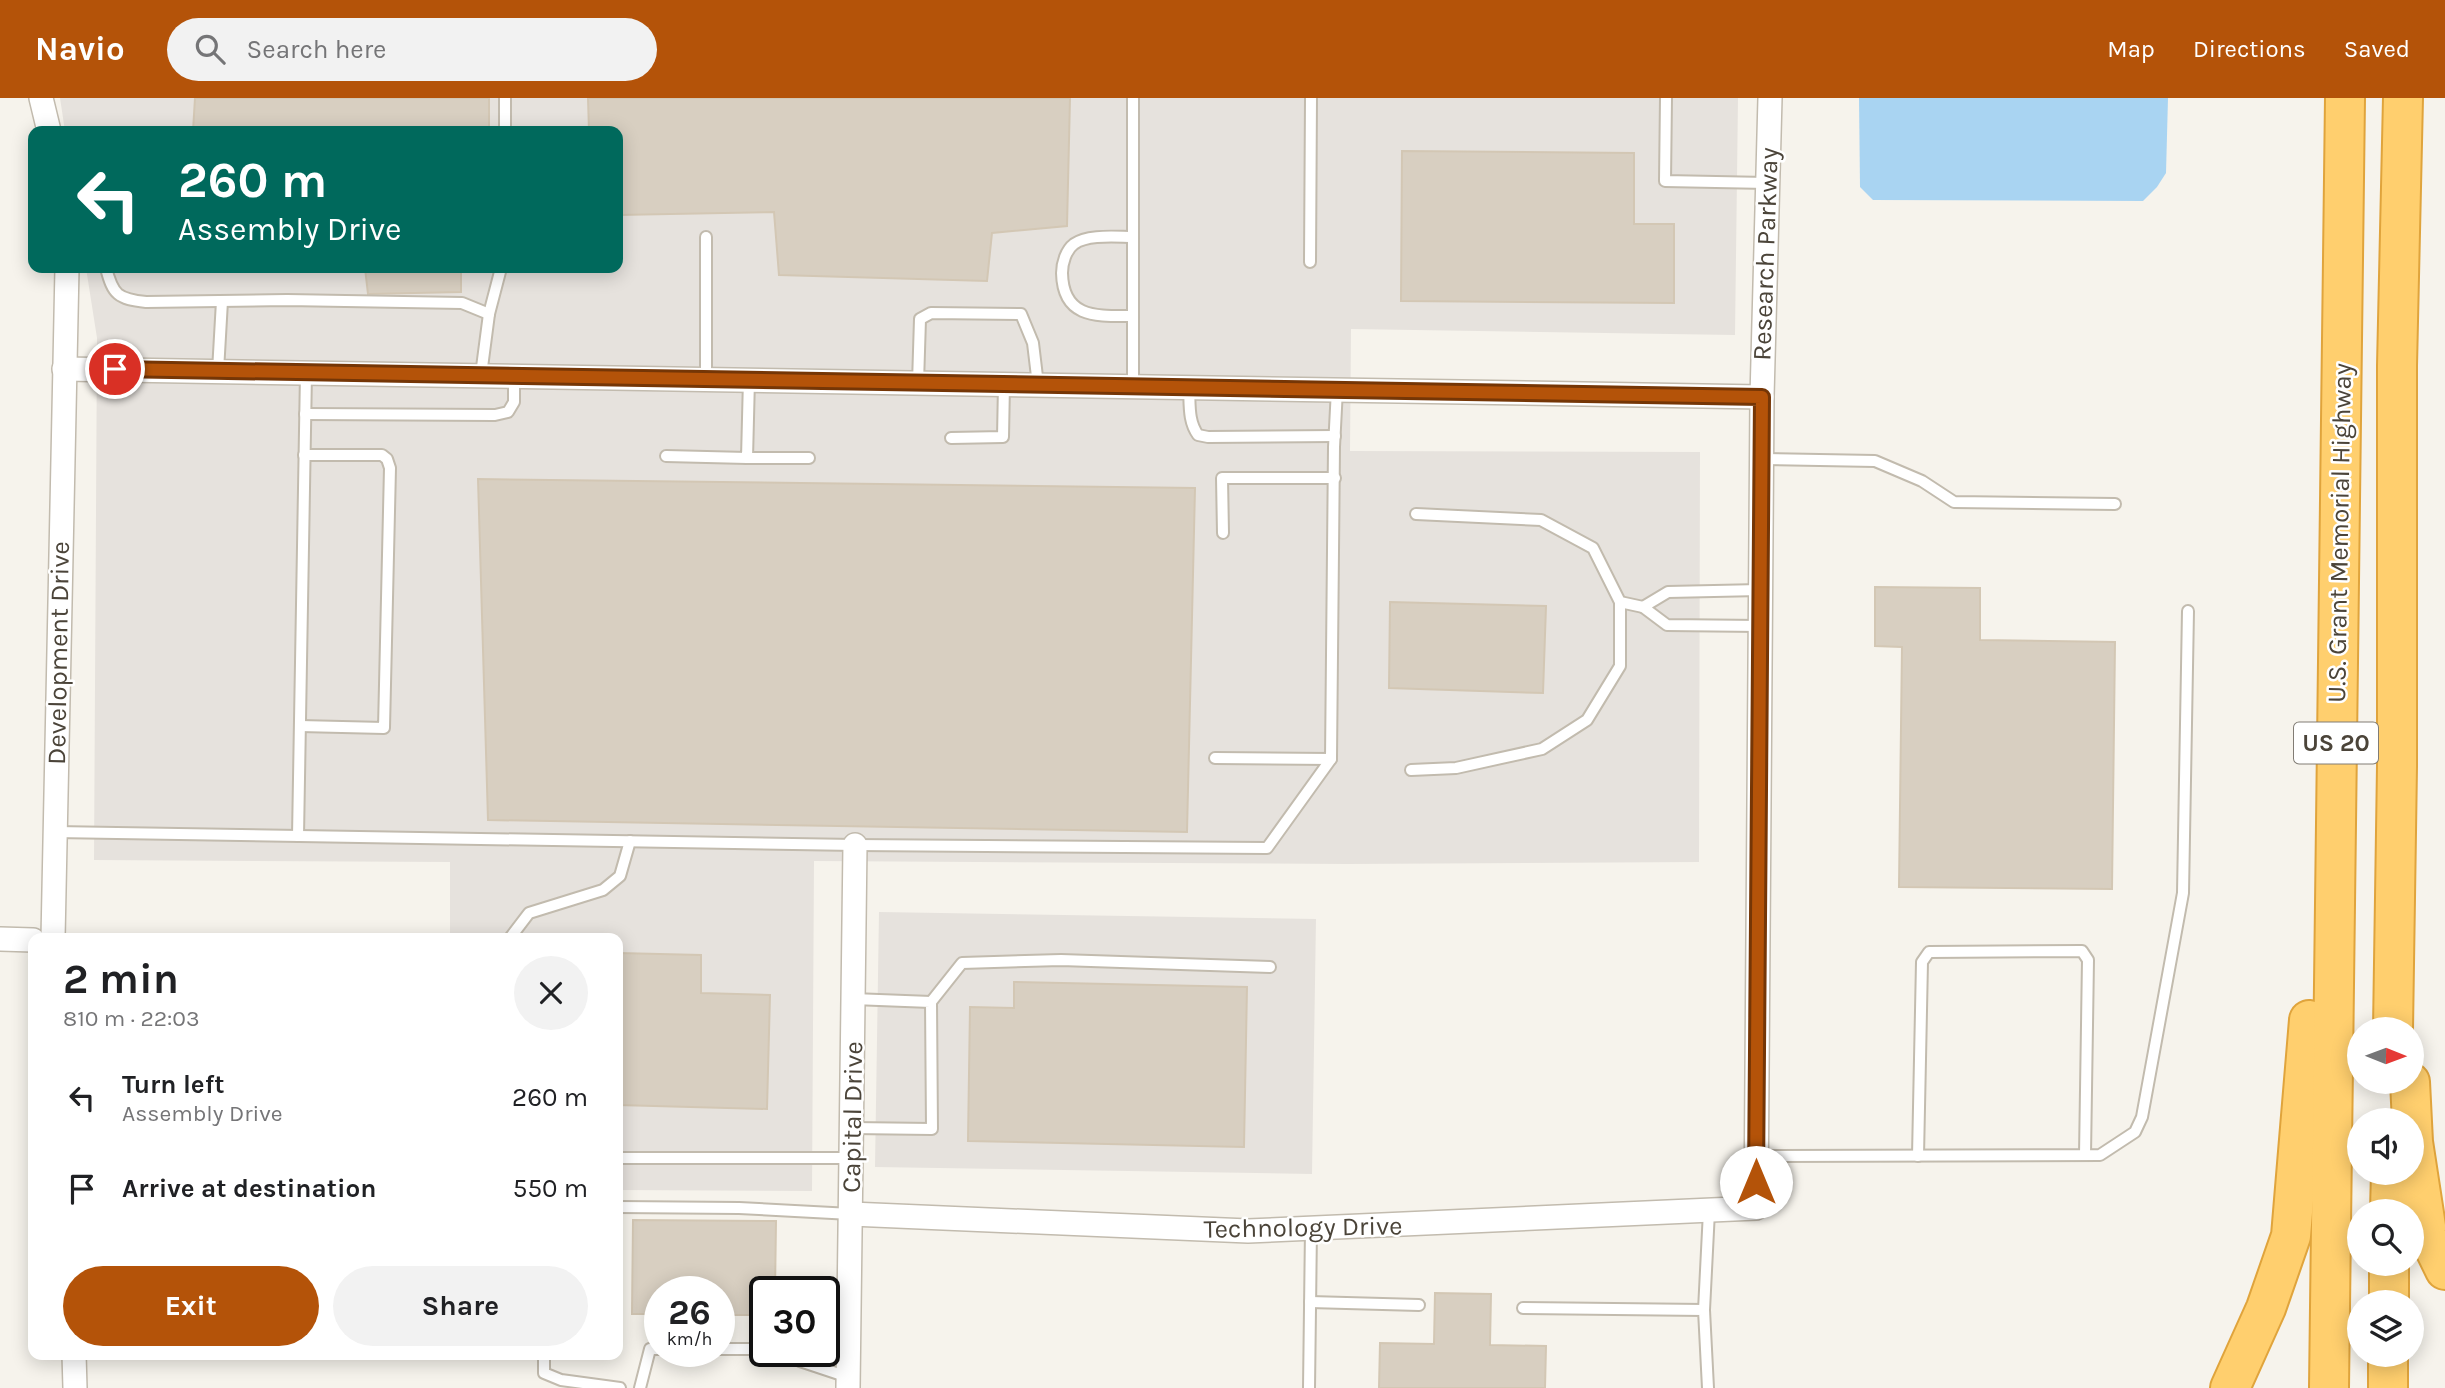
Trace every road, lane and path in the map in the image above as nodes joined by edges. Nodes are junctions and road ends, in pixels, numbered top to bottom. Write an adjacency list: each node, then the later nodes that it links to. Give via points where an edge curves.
1 (41, 98): 9 (street)
2 (505, 98): 10 (lane)
3 (1133, 98): 12 (lane)
4 (1311, 98): 14 (lane)
5 (1666, 98): 11 (lane, via 1665,181)
6 (1770, 98): 11 (street, Research Parkway)
7 (2345, 98): 52 (highway, U.S. Grant Memorial Highway / US 20)
8 (2403, 98): 56 (highway, U.S. Grant Memorial Highway / US 20, via 2397,366)
9 (48, 126)
10 (505, 126)
11 (1767, 183): 34 (street, Research Parkway)
12 (1133, 236): 20 (lane); 20 (lane, via 1073,244 1062,267 1062,285 1078,310 1095,316)
13 (706, 237): 26 (lane)
14 (1310, 262)
15 (67, 273): 21 (street, Development Drive)
16 (108, 273): 18 (lane, via 112,288 127,300)
17 (500, 273): 19 (lane)
18 (222, 301): 19 (lane, via 462,303); 22 (lane)
19 (489, 314): 24 (lane)
20 (1133, 316): 31 (lane)
21 (64, 369): 22 (street); 58 (street, Development Drive)
22 (218, 371): 23 (street)
23 (306, 373): 24 (street); 35 (lane)
24 (481, 375): 25 (street)
25 (514, 376): 26 (street); 35 (lane, via 514,402 508,412 495,415)
26 (706, 379): 27 (street)
27 (749, 380): 28 (street); 40 (lane)
28 (918, 383): 29 (street); 30 (lane, via 920,319 931,313 1021,314 1033,342)
29 (1004, 384): 30 (street); 37 (lane, via 1003,437)
30 (1038, 385): 31 (street)
31 (1133, 386): 32 (street)
32 (1189, 387): 33 (street); 36 (lane, via 1190,416 1198,435)
33 (1337, 389): 34 (street); 36 (lane)
34 (1762, 397): 42 (street, Research Parkway)
35 (305, 414): 38 (lane)
36 (1335, 436): 43 (lane)
37 (951, 438)
38 (304, 455): 53 (lane); 53 (lane, via 382,455 390,468 384,728)
39 (666, 456): 40 (lane)
40 (747, 458): 41 (lane)
41 (809, 458)
42 (1761, 458): 44 (lane, via 1875,461 1922,481 1954,502); 47 (street, Research Parkway)
43 (1335, 478): 46 (lane, via 1222,478); 55 (lane)
44 (2115, 504)
45 (1416, 514): 48 (lane, via 1541,520 1592,548)
46 (1223, 533)
47 (1760, 590): 49 (lane, via 1668,592); 51 (street, Research Parkway)
48 (1620, 602): 49 (lane); 57 (lane, via 1620,666 1587,720 1542,749 1456,768)
49 (1643, 607): 51 (lane, via 1667,625)
50 (2188, 611): 73 (lane, via 2183,892 2176,939 2142,1117 2135,1132 2113,1147 2100,1155)
51 (1760, 626): 74 (street, Research Parkway)
52 (2337, 683): 99 (highway, via 2291,1237); 100 (highway, U.S. Grant Memorial Highway / US 20)
53 (300, 726): 59 (lane)
54 (1215, 758): 55 (lane)
55 (1331, 759): 61 (lane, via 1267,848)
56 (2397, 765): 69 (highway, U.S. Grant Memorial Highway / US 20); 70 (highway)
57 (1411, 770)
58 (55, 832): 59 (lane); 62 (street, Development Drive)
59 (298, 836): 60 (lane)
60 (630, 841): 61 (lane); 63 (lane, via 620,876 603,890 529,913)
61 (855, 845): 67 (street, Capital Drive)
62 (52, 933)
63 (514, 933)
64 (0, 939): 65 (street)
65 (28, 940)
66 (1270, 967): 68 (lane, via 1061,960 962,963)
67 (853, 999): 68 (lane); 72 (street, Capital Drive)
68 (932, 1002): 72 (lane, via 932,1129)
69 (2393, 1017)
70 (2408, 1017)
71 (2411, 1094): 83 (highway, via 2427,1233)
72 (852, 1128): 77 (street, Capital Drive)
73 (2085, 1155): 75 (lane); 75 (lane, via 2088,960 2082,951 2034,951 1929,952 1922,962)
74 (1756, 1156): 75 (lane); 79 (street, Research Parkway)
75 (1918, 1156)
76 (623, 1158): 77 (lane)
77 (852, 1158): 81 (street, Capital Drive)
78 (623, 1207): 81 (lane)
79 (1756, 1208): 80 (street, Technology Drive)
80 (1710, 1211): 82 (street, Technology Drive); 87 (lane)
81 (851, 1214): 82 (street, Technology Drive, via 1248,1231); 93 (street, Capital Drive)
82 (1311, 1229): 84 (lane)
83 (2445, 1269)
84 (1310, 1302): 85 (lane); 97 (lane)
85 (1419, 1305)
86 (1523, 1308): 87 (lane)
87 (1704, 1310): 98 (lane)
88 (74, 1360): 94 (street)
89 (544, 1360): 95 (lane, via 544,1373 561,1380)
90 (645, 1367): 96 (lane)
91 (813, 1367): 93 (lane)
92 (2388, 1367): 101 (highway)
93 (848, 1383)
94 (75, 1388)
95 (620, 1388)
96 (640, 1388)
97 (1310, 1388)
98 (1708, 1388)
99 (2230, 1388)
100 (2329, 1388)
101 (2388, 1388)

